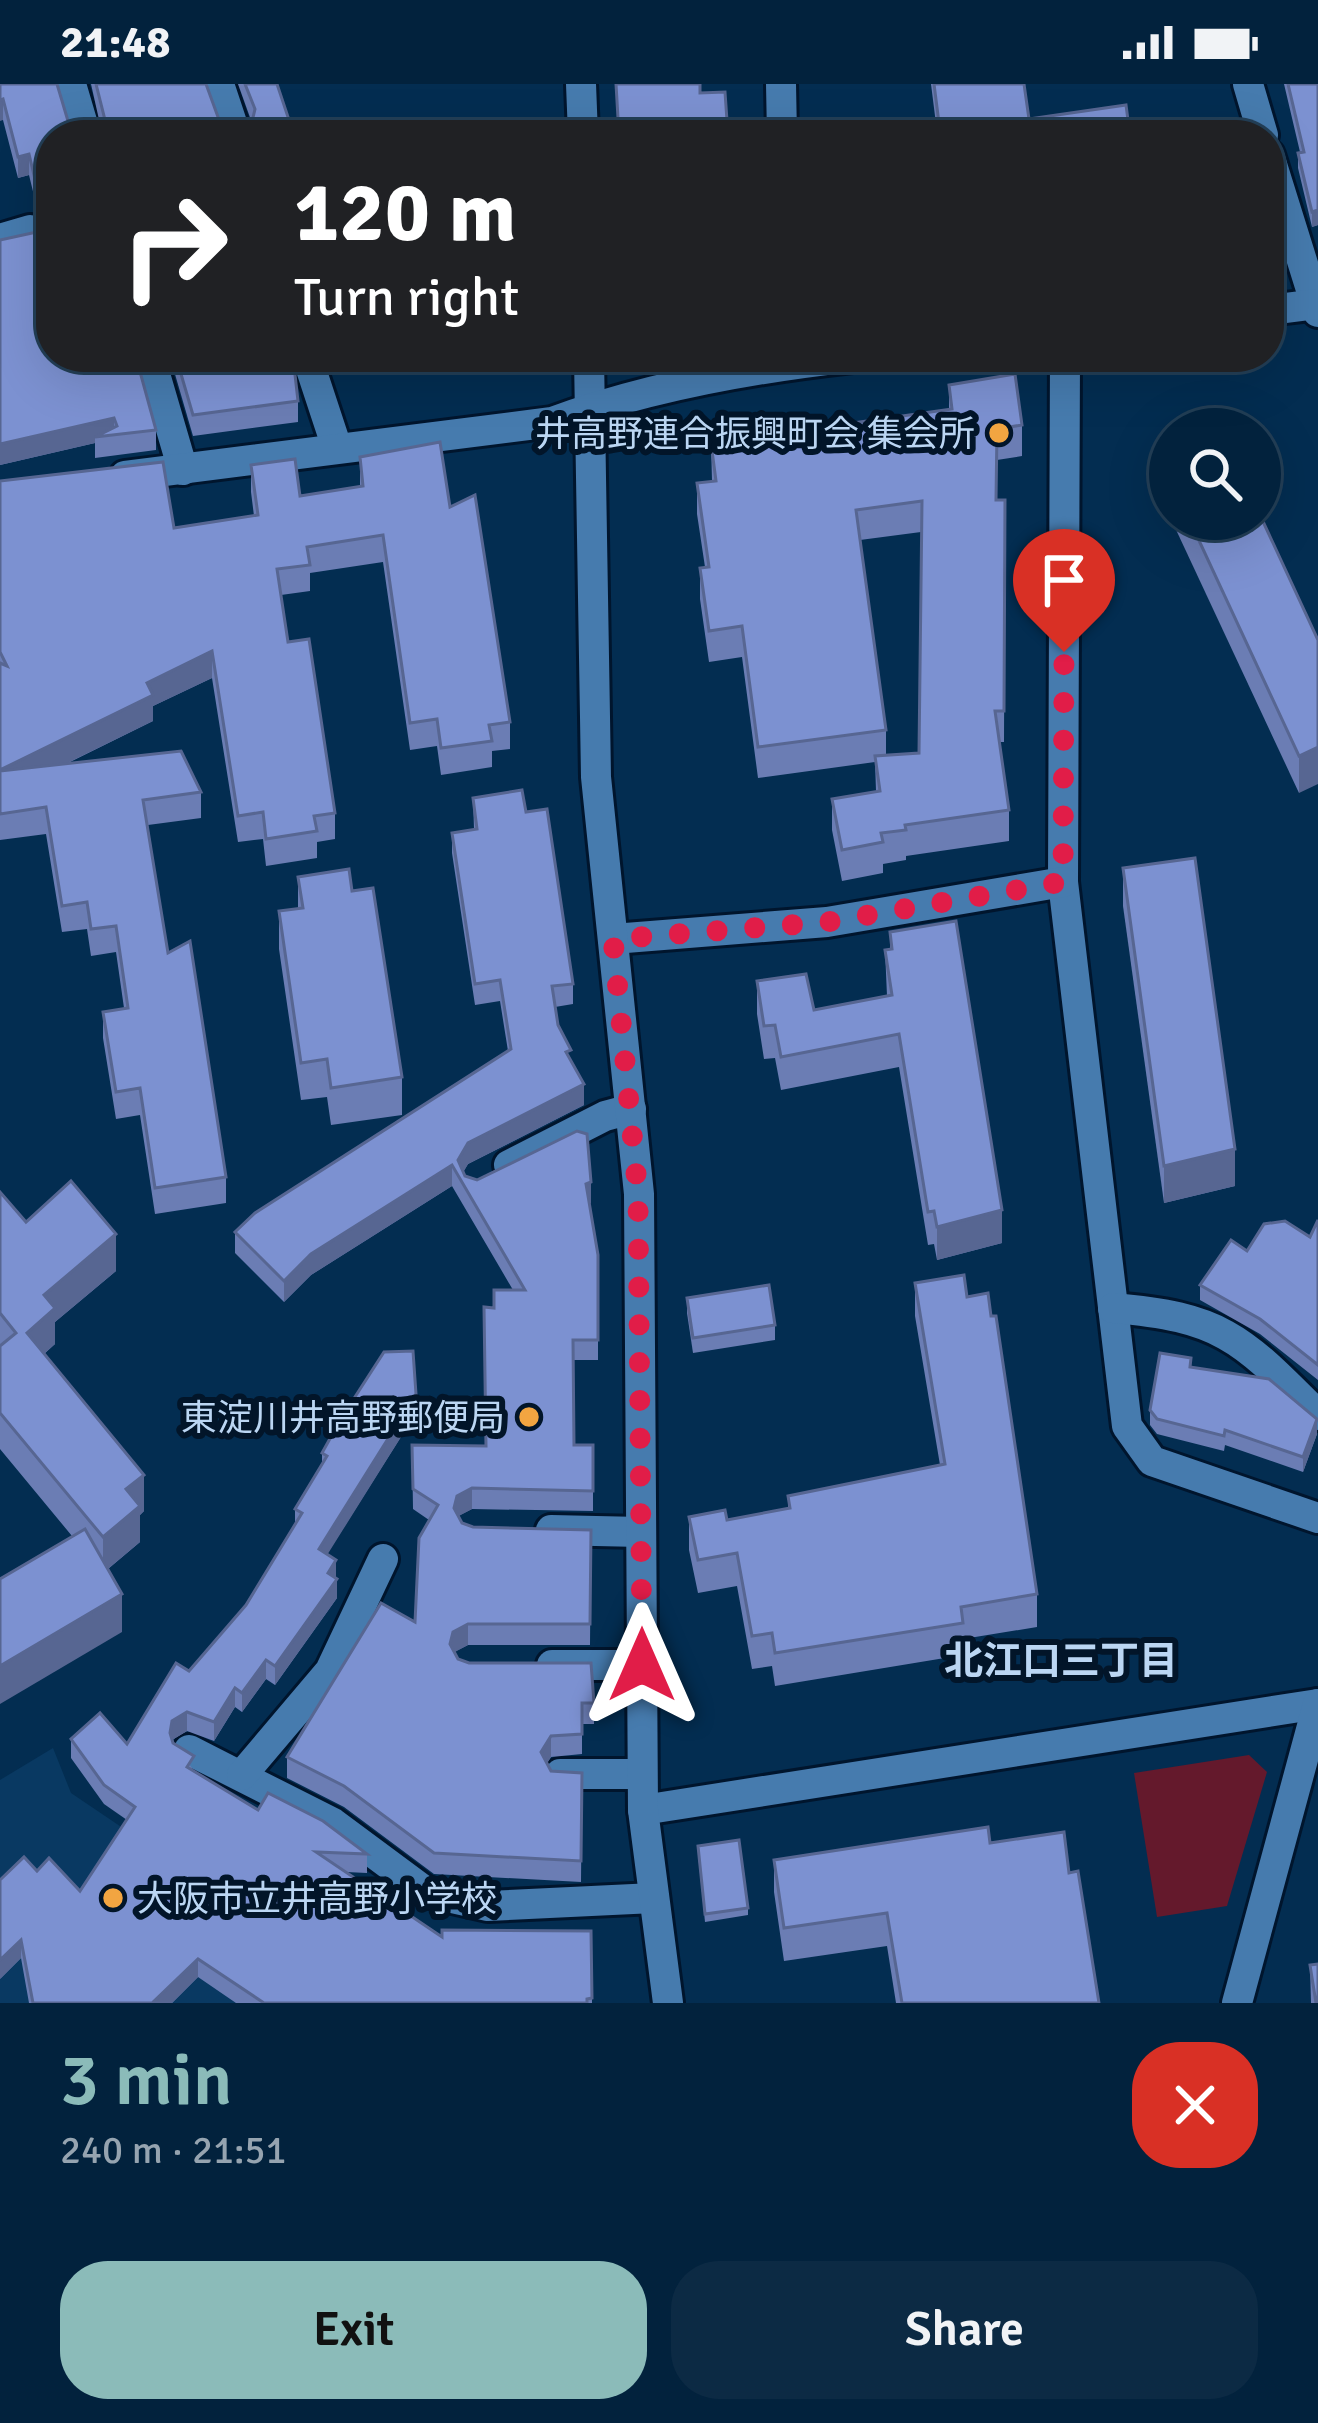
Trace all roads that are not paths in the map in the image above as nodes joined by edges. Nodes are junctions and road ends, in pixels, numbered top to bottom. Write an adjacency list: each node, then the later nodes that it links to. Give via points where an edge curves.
1 (71, 84): 6 (street)
2 (219, 84): 7 (street)
3 (581, 84): 8 (street)
4 (781, 84): 9 (street)
5 (1247, 84): 10 (street)
6 (82, 120)
7 (231, 120)
8 (582, 120)
9 (782, 120)
10 (1258, 120)
11 (1284, 202): 12 (street)
12 (1317, 307): 13 (street)
13 (1284, 309)
14 (154, 372): 21 (street)
15 (312, 372): 20 (street)
16 (589, 372): 19 (street)
17 (739, 372): 19 (street)
18 (1065, 372): 23 (street)
19 (590, 408): 20 (street, via 552,422); 24 (street, via 596,777)
20 (337, 448): 21 (street)
21 (183, 470): 22 (street)
22 (89, 480)
23 (1063, 882): 24 (street, via 827,922); 27 (street)
24 (613, 939): 25 (street)
25 (631, 1109): 26 (street); 31 (street)
26 (477, 1181)
27 (1113, 1309): 28 (street, via 1183,1314 1250,1347); 29 (street, via 1127,1426 1152,1461)
28 (1318, 1415)
29 (1318, 1518)
30 (515, 1529): 31 (street)
31 (641, 1532): 34 (street)
32 (383, 1559): 39 (street, via 330,1672)
33 (512, 1664): 34 (street)
34 (642, 1665): 38 (street)
35 (1318, 1704): 40 (street); 43 (street)
36 (189, 1750): 39 (street)
37 (560, 1774): 38 (street)
38 (642, 1774): 40 (street)
39 (242, 1775): 41 (street, via 333,1823 426,1892 488,1906)
40 (643, 1810): 41 (street)
41 (654, 1898): 42 (street)
42 (668, 2003)
43 (1237, 2003)

